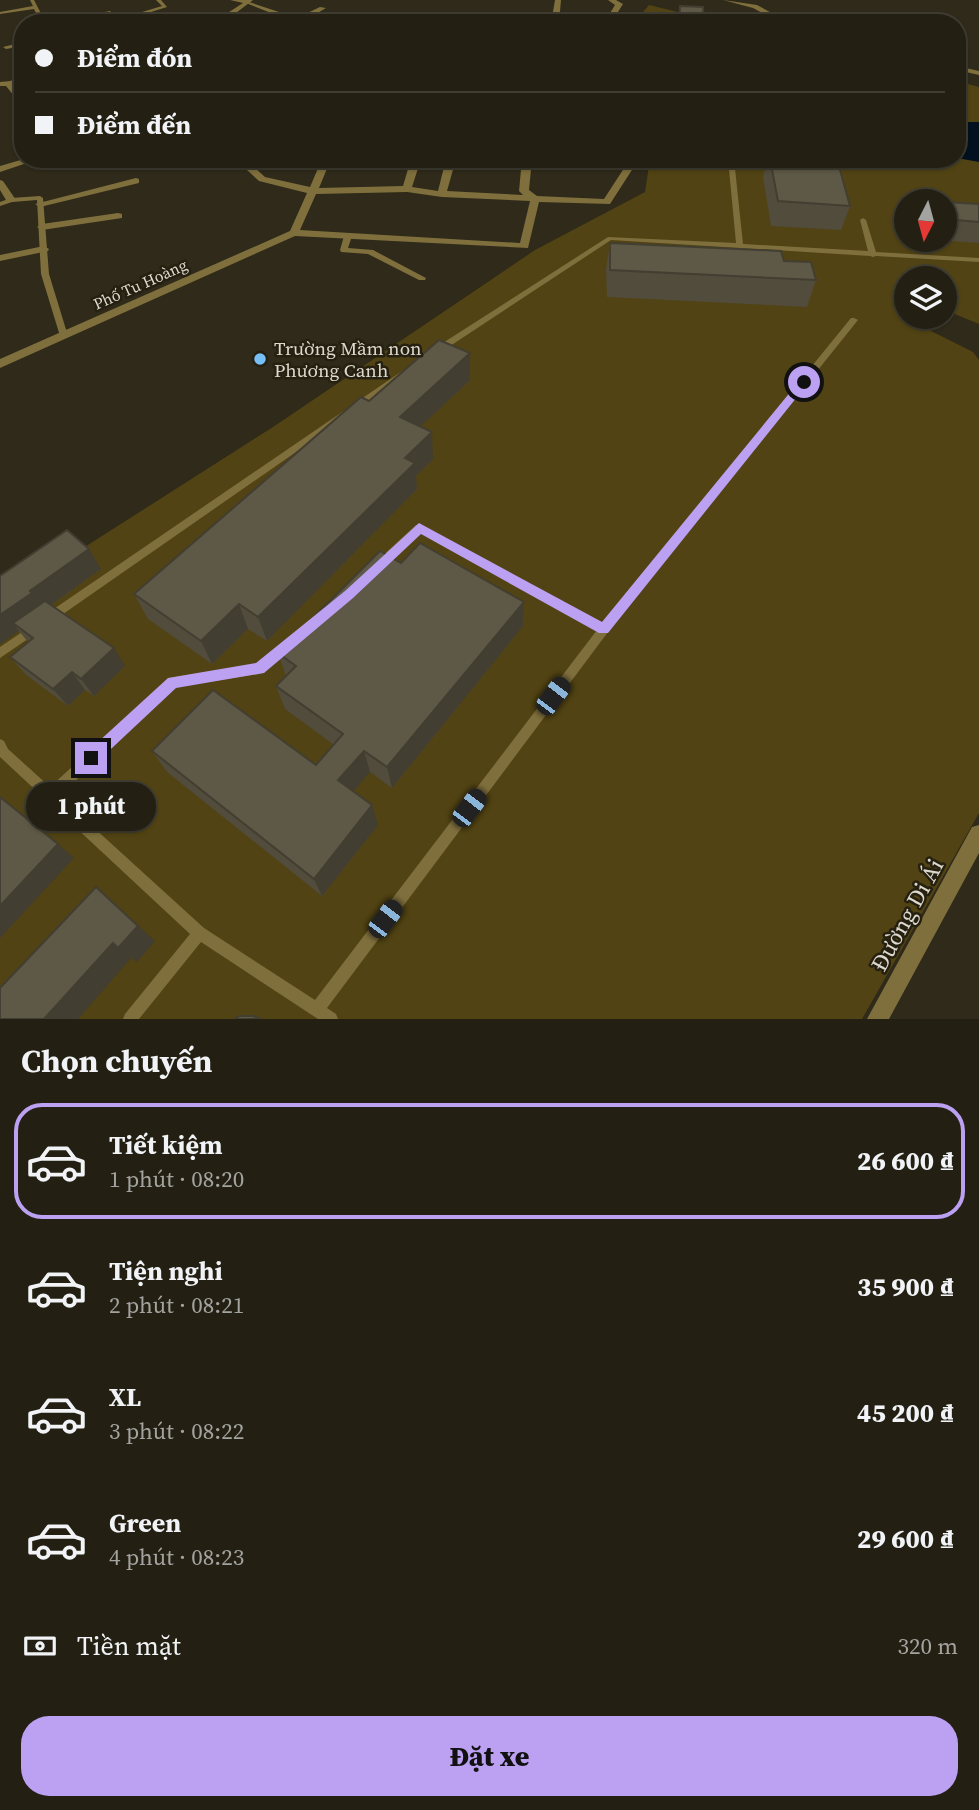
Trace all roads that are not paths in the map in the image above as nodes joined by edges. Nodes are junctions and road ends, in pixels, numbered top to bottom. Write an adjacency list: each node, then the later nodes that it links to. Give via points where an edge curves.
1 (32, 0): 7 (lane)
2 (158, 0): 13 (lane, via 165,6)
3 (232, 0): 6 (lane)
4 (611, 0): 17 (street, via 619,4)
5 (726, 0): 18 (street)
6 (249, 1): 14 (lane); 15 (street)
7 (35, 7): 10 (lane); 11 (lane)
8 (322, 8): 16 (street)
9 (108, 12): 12 (lane)
10 (0, 13)
11 (39, 14)
12 (104, 14)
13 (141, 14)
14 (226, 14)
15 (281, 14)
16 (313, 14)
17 (613, 14)
18 (770, 14)
19 (14, 46): 20 (lane)
20 (6, 47)
21 (249, 168): 31 (street, via 262,179)
22 (323, 168): 31 (street)
23 (413, 168): 30 (street)
24 (449, 168): 32 (street)
25 (526, 168): 33 (street, via 524,191)
26 (629, 168): 33 (street, via 607,202)
27 (732, 168): 42 (lane)
28 (136, 181): 36 (street)
29 (0, 183): 34 (street)
30 (407, 189): 31 (street); 32 (street)
31 (313, 191): 40 (street)
32 (442, 194): 33 (street)
33 (535, 198): 41 (street, via 524,246)
34 (12, 200): 35 (lane); 36 (lane, via 40,198)
35 (0, 204)
36 (40, 204): 39 (lane)
37 (118, 216): 39 (street)
38 (863, 220): 44 (lane)
39 (42, 228): 43 (lane)
40 (294, 233): 41 (street); 49 (street, Phố Tu Hoàng)
41 (348, 236): 47 (lane, via 344,250 370,252)
42 (740, 246): 44 (lane); 50 (lane, via 610,238)
43 (44, 249): 45 (street); 49 (lane, via 45,274)
44 (873, 254): 46 (lane)
45 (0, 258)
46 (979, 260)
47 (422, 278)
48 (855, 320): 54 (lane)
49 (64, 336): 51 (street, Phố Tu Hoàng)
50 (426, 358)
51 (0, 364)
52 (414, 366): 56 (lane)
53 (369, 575): 54 (lane, via 419,528)
54 (604, 629): 61 (lane)
55 (299, 636): 58 (lane, via 259,669 173,682)
56 (0, 653)
57 (0, 746): 58 (lane)
58 (50, 796): 60 (lane)
59 (979, 834): 64 (street, Đường Di Ái)
60 (199, 933): 61 (lane); 62 (lane)
61 (318, 1008): 63 (lane)
62 (130, 1019)
63 (331, 1019)
64 (878, 1019)

